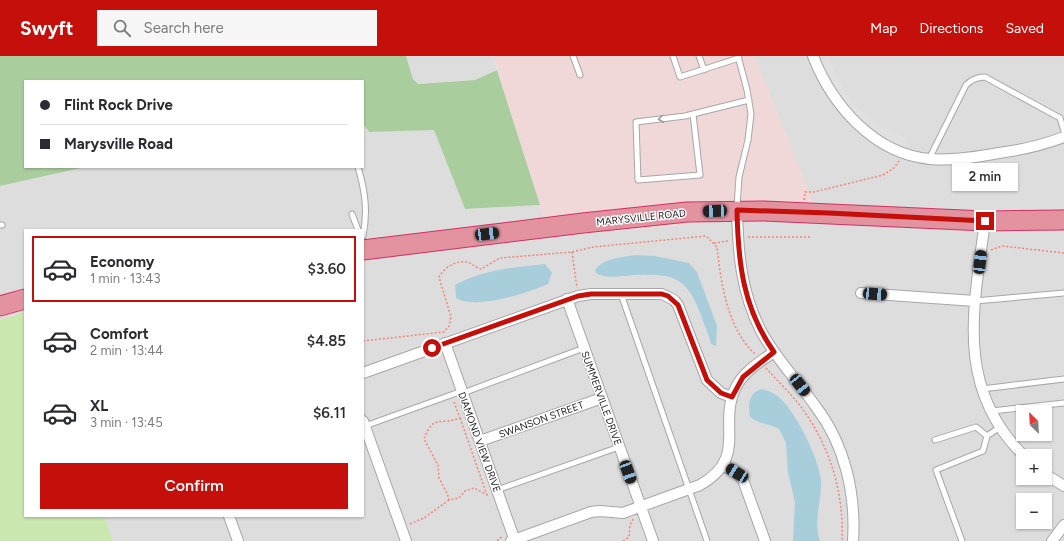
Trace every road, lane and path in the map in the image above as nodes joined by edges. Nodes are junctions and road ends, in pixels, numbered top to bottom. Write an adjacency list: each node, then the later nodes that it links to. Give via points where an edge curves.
1 (573, 56): 7 (lane)
2 (673, 56): 6 (lane, via 680,77)
3 (699, 56): 6 (lane)
4 (813, 56): 12 (street, via 820,75 858,126)
5 (738, 57): 6 (lane); 8 (lane)
6 (704, 70)
7 (580, 75)
8 (749, 100): 9 (lane); 15 (lane, via 751,114 748,140 738,177)
9 (693, 114): 9 (lane, one-way to 9, via 636,122 638,180 700,175)
10 (1064, 131): 13 (lane, via 1060,118 985,77 978,77 966,85)
11 (1064, 137): 13 (street, via 1036,146 990,155 960,159)
12 (903, 153): 13 (street); 16 (path, via 894,168 883,175 805,192)
13 (929, 159)
14 (358, 168): 21 (lane, via 367,203)
15 (737, 210): 16 (highway, MARYSVILLE ROAD); 23 (street); 25 (highway, MARYSVILLE ROAD, via 647,215)
16 (803, 212): 19 (highway, MARYSVILLE ROAD)
17 (352, 214): 20 (lane)
18 (1064, 220): 19 (highway, MARYSVILLE ROAD)
19 (985, 221): 26 (street)
20 (358, 229)
21 (364, 237)
22 (810, 237): 23 (path, via 753,236)
23 (738, 239): 24 (path); 39 (street, via 740,270 745,291)
24 (714, 243)
25 (364, 244)
26 (982, 249): 28 (path, via 992,250 1002,246); 35 (street)
27 (572, 252): 32 (path)
28 (1064, 253)
29 (861, 293): 35 (street)
30 (1064, 293): 35 (lane)
31 (621, 294): 32 (street); 45 (street, via 662,294 674,300 707,380 721,393); 60 (lane)
32 (578, 296): 34 (street)
33 (24, 299): 36 (highway)
34 (567, 299): 37 (street); 38 (street, SUMMERVILLE DRIVE)
35 (975, 302): 42 (street, via 974,353)
36 (0, 306)
37 (445, 343): 40 (street); 43 (street, DIAMOND VIEW DRIVE)
38 (584, 348): 43 (lane); 46 (street, SUMMERVILLE DRIVE)
39 (774, 352): 45 (street, via 743,377); 77 (street, via 817,408 838,446 850,483)
40 (364, 373)
41 (1064, 379): 42 (lane)
42 (982, 389): 48 (street)
43 (462, 392): 44 (lane); 54 (street, DIAMOND VIEW DRIVE)
44 (451, 395): 49 (path); 50 (lane)
45 (732, 397): 57 (street, via 730,441)
46 (602, 398): 54 (street, SWANSON STREET); 55 (street, SUMMERVILLE DRIVE)
47 (1064, 403): 48 (lane)
48 (991, 412): 51 (street)
49 (460, 418): 62 (path); 63 (path, via 438,421 429,427 424,439 438,465 439,478)
50 (364, 423): 68 (street)
51 (1000, 427): 52 (lane); 56 (street)
52 (987, 436): 53 (lane, via 976,427); 78 (lane, via 983,451 936,470)
53 (935, 440)
54 (480, 441): 61 (street, DIAMOND VIEW DRIVE)
55 (619, 447): 61 (lane); 64 (street, SUMMERVILLE DRIVE)
56 (1018, 449)
57 (723, 465): 60 (street, via 709,480); 76 (street, via 743,480)
58 (1052, 478): 59 (street)
59 (1064, 486)
60 (690, 489): 64 (street); 75 (lane)
61 (495, 494): 62 (path); 69 (street, DIAMOND VIEW DRIVE)
62 (487, 495): 63 (path, via 474,488 465,491 460,498)
63 (449, 500): 68 (path, via 424,518)
64 (640, 507): 69 (street, via 623,513 591,512); 74 (street, SUMMERVILLE DRIVE)
65 (229, 517): 70 (street)
66 (635, 517): 73 (path, via 630,525 629,537)
67 (1064, 525): 79 (street)
68 (401, 528): 71 (street)
69 (511, 539): 72 (path)
70 (238, 541)
71 (406, 541)
72 (498, 541)
73 (623, 541)
74 (652, 541)
75 (707, 541)
76 (765, 541)
77 (853, 541)
78 (962, 541)
79 (1052, 541)

